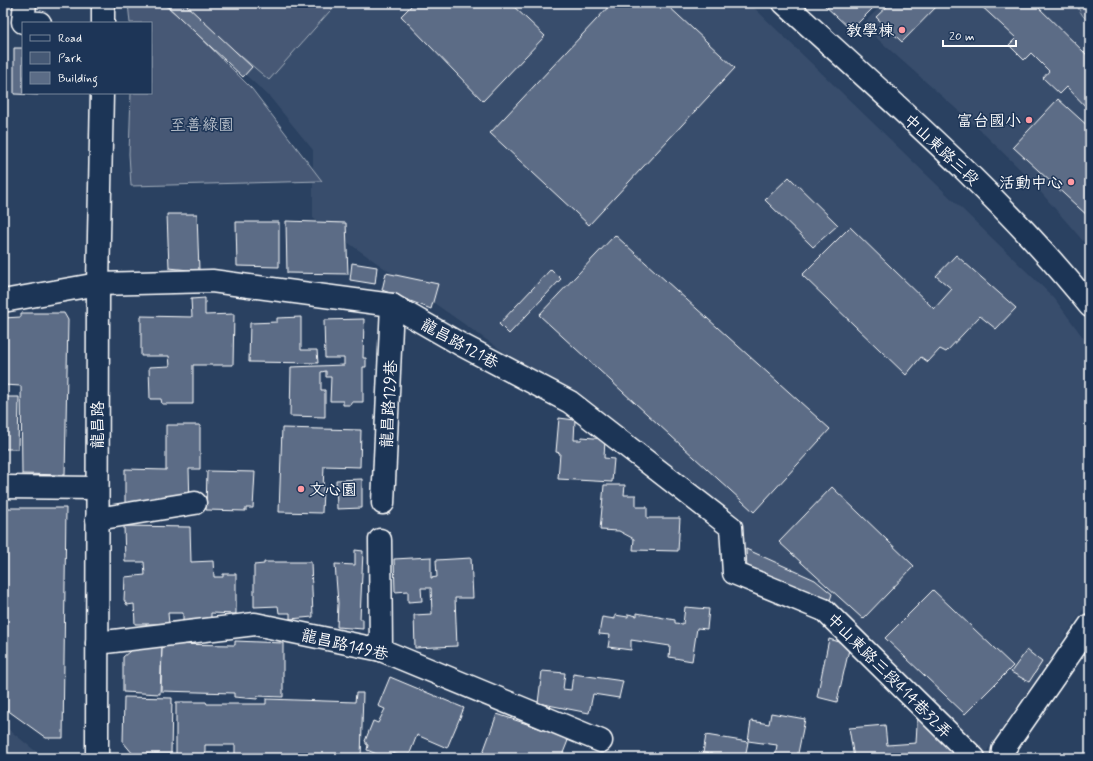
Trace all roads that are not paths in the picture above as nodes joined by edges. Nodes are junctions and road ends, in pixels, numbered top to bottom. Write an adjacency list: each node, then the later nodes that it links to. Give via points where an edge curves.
1 (25, 3): 4 (street)
2 (103, 3): 5 (street)
3 (784, 3): 10 (street, 中山東路三段, via 969,173 1032,239)
4 (23, 22)
5 (103, 22)
6 (102, 94): 7 (street, 龍昌路)
7 (98, 284): 8 (street, 龍昌路121巷); 9 (street, 龍昌路121巷, via 212,281); 12 (street, 龍昌路)
8 (3, 301)
9 (392, 305): 14 (street, 龍昌路129巷); 17 (street, 龍昌路121巷, via 570,402 730,528)
10 (1090, 306)
11 (3, 487): 12 (street)
12 (97, 488): 15 (street, 龍昌路)
13 (195, 503): 15 (street)
14 (383, 503)
15 (97, 519): 19 (street, 龍昌路)
16 (380, 540): 20 (street)
17 (734, 573): 23 (street, 中山東路三段414巷32弄, via 824,610)
18 (1090, 625): 24 (street, via 1003,750)
19 (97, 643): 20 (street, 龍昌路149巷, via 256,624); 22 (street, 龍昌路)
20 (381, 650): 21 (street, 龍昌路149巷)
21 (601, 741)
22 (97, 758)
23 (974, 758)
24 (1002, 758)

